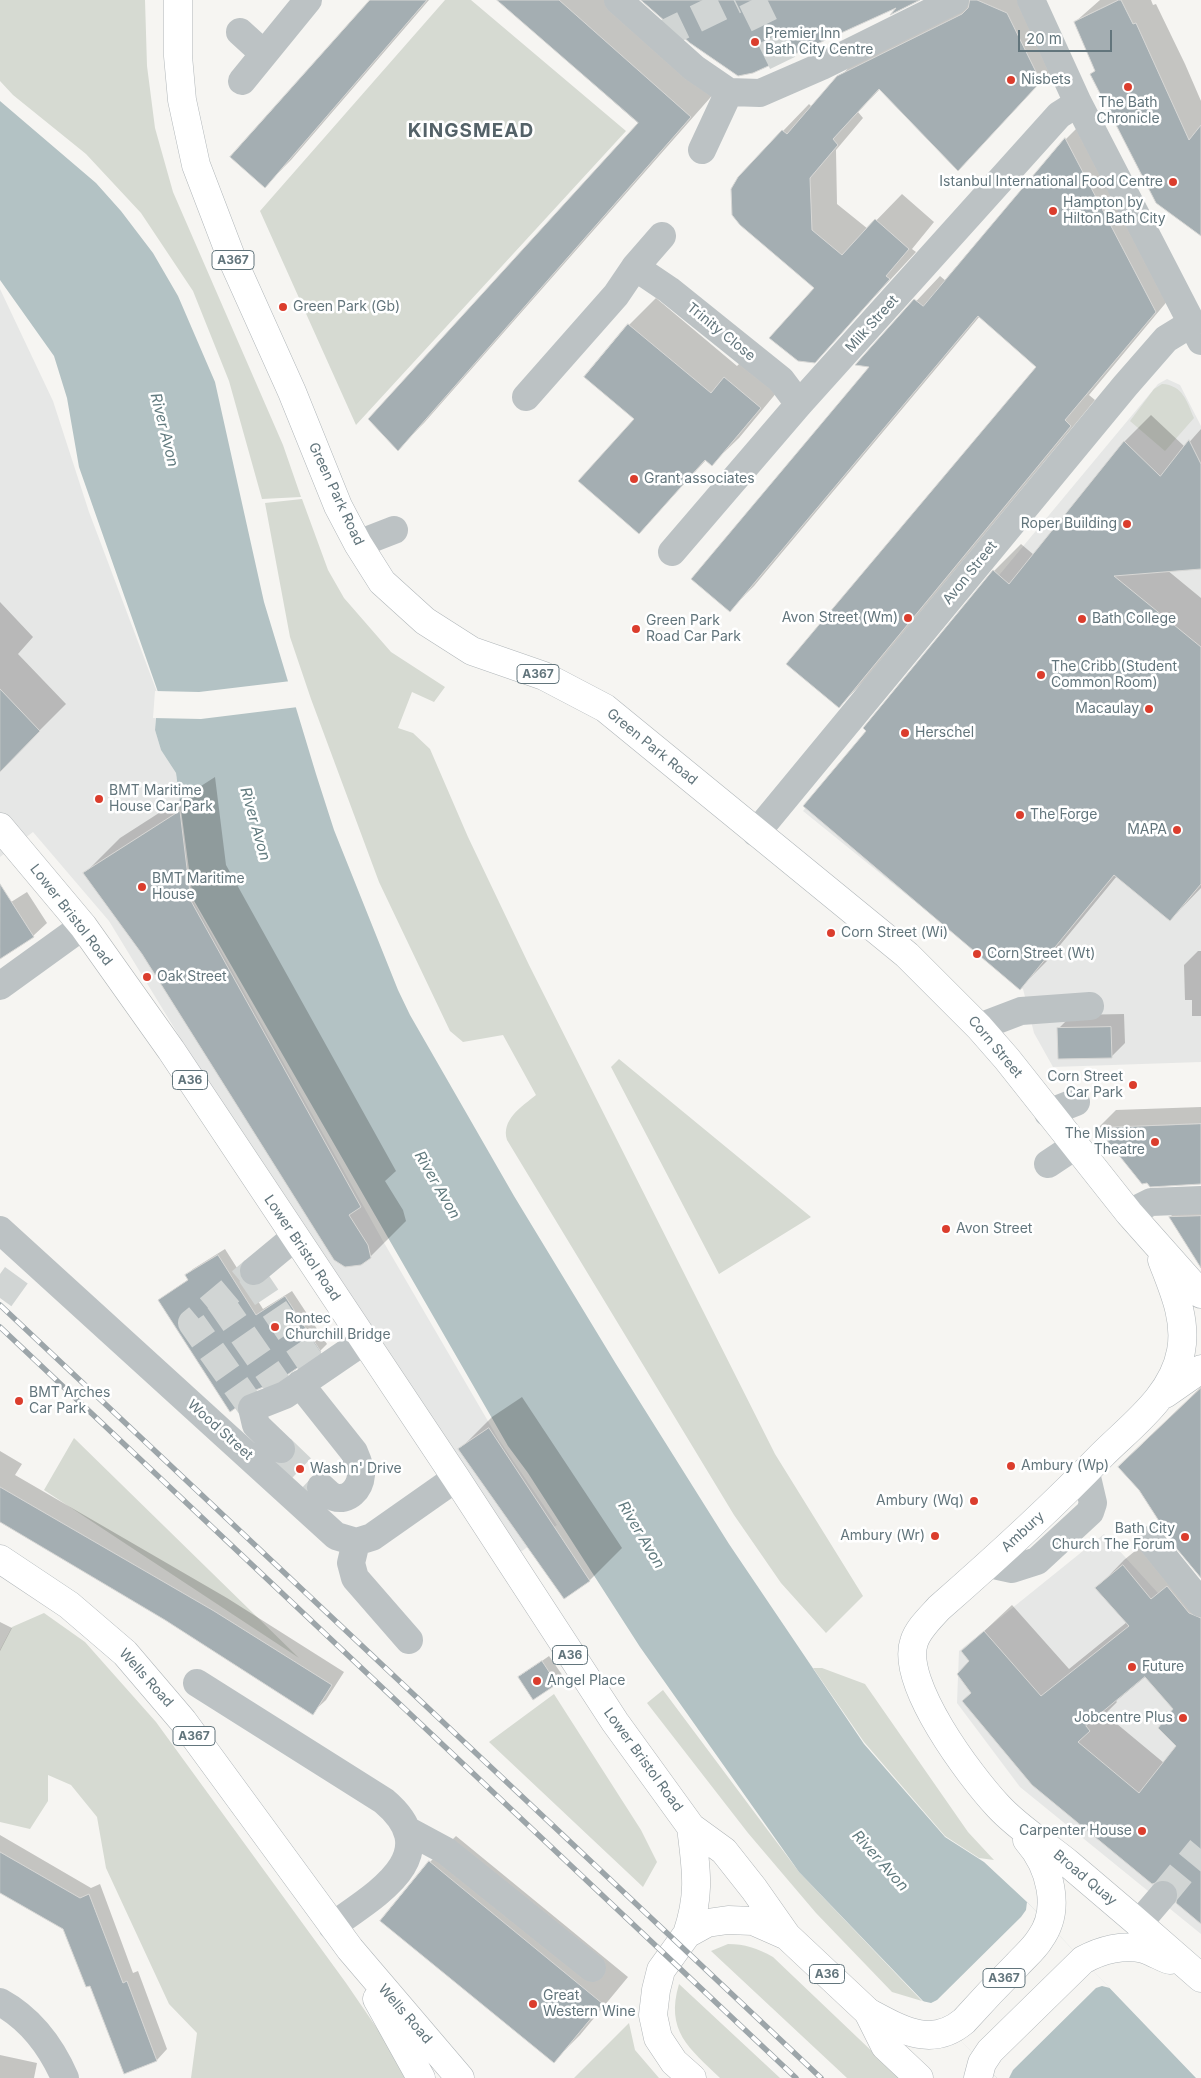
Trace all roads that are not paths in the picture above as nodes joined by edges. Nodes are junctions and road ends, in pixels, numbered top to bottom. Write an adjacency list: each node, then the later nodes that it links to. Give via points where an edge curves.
1 (178, 0): 18 (main road, Green Park Road / A367, via 182,100 196,165 230,254 292,392 338,506)
2 (308, 0): 7 (street)
3 (618, 0): 9 (street, via 694,68)
4 (955, 0): 9 (street, via 760,93)
5 (1040, 3): 10 (street)
6 (240, 32): 7 (street)
7 (263, 53): 8 (street)
8 (242, 81)
9 (729, 92): 11 (street)
10 (1078, 103): 14 (street); 16 (street, Milk Street, via 1059,115)
11 (702, 150)
12 (662, 236): 13 (street)
13 (635, 267): 15 (street, via 616,295); 16 (street, Trinity Close, via 669,290 781,380)
14 (1196, 332): 21 (street, Avon Street, via 1166,339)
15 (526, 397)
16 (799, 404): 19 (street, Milk Street)
17 (394, 530): 18 (street)
18 (358, 544): 21 (main road, Green Park Road / A367, via 382,582 425,622 472,651 544,676 605,708)
19 (672, 552)
20 (0, 827): 22 (main road, Lower Bristol Road / A36)
21 (756, 833): 25 (main road, Corn Street, via 907,955)
22 (83, 926): 23 (street); 33 (main road, Lower Bristol Road / A36)
23 (0, 986)
24 (1090, 1006): 25 (street, via 1021,1012)
25 (980, 1027): 27 (main road, Corn Street)
26 (1076, 1102): 27 (street)
27 (1048, 1113): 28 (main road, Corn Street)
28 (1075, 1146): 29 (street); 31 (main road, Corn Street)
29 (1048, 1164)
30 (1201, 1200): 31 (street, via 1151,1202)
31 (1129, 1213): 34 (main road, Corn Street)
32 (0, 1230): 45 (street, Wood Street, via 24,1265 336,1536)
33 (295, 1237): 35 (street); 37 (main road, Lower Bristol Road / A36)
34 (1158, 1249): 36 (main road, Corn Street); 40 (main road, Ambury, via 1177,1300 1183,1328 1175,1370)
35 (254, 1271)
36 (1201, 1294)
37 (364, 1341): 39 (street); 42 (main road, Lower Bristol Road / A36)
38 (1201, 1369): 40 (main road, Ambury)
39 (300, 1384): 41 (street, via 285,1395 252,1408 256,1425); 43 (street, via 354,1452 359,1464 361,1474 352,1495 333,1497)
40 (1154, 1403): 49 (main road, Ambury, via 1086,1473 939,1608 914,1642)
41 (281, 1449)
42 (456, 1478): 45 (street, via 372,1537); 52 (main road, Lower Bristol Road / A36, via 615,1722)
43 (321, 1487)
44 (1150, 1540): 47 (street)
45 (356, 1542): 48 (street, via 351,1563 355,1578)
46 (0, 1559): 56 (main road, Wells Road / A367, via 69,1606 125,1653 183,1721)
47 (1201, 1604)
48 (409, 1640)
49 (914, 1672): 51 (main road, Broad Quay, via 924,1700)
50 (197, 1683): 53 (street, via 384,1801 399,1813)
51 (998, 1807): 55 (main road, Broad Quay); 63 (main road, A367, via 1037,1851 1046,1868 1052,1900 1049,1920 1041,1939 964,2021 951,2030 930,2035 912,2034)
52 (691, 1828): 57 (main road, Lower Bristol Road / A36, via 698,1889); 58 (main road, Lower Bristol Road / A36, via 724,1851)
53 (407, 1830): 56 (street, via 409,1849 401,1870 387,1887); 60 (street, via 446,1851)
54 (1163, 1894): 55 (street)
55 (1139, 1923): 61 (main road, Broad Quay)
56 (332, 1926): 59 (main road, Wells Road / A367)
57 (687, 1934): 58 (main road, A36, via 707,1924 728,1920 753,1921); 68 (main road, A36, via 661,1970 653,2015 658,2038 674,2062)
58 (786, 1936): 63 (main road, A36)
59 (350, 1949): 66 (main road, Wells Road / A367); 67 (main road, Wells Road / A367)
60 (592, 1968)
61 (1201, 1978): 64 (main road, via 1168,1958 1169,1961 1145,1950 1122,1948 1096,1953 1083,1960 990,2051)
62 (0, 2002): 65 (street, via 35,2028 56,2056)
63 (868, 2012): 69 (main road, A36, via 885,2046)
64 (980, 2070)
65 (65, 2078)
66 (421, 2078)
67 (460, 2078)
68 (692, 2078)
69 (919, 2078)

